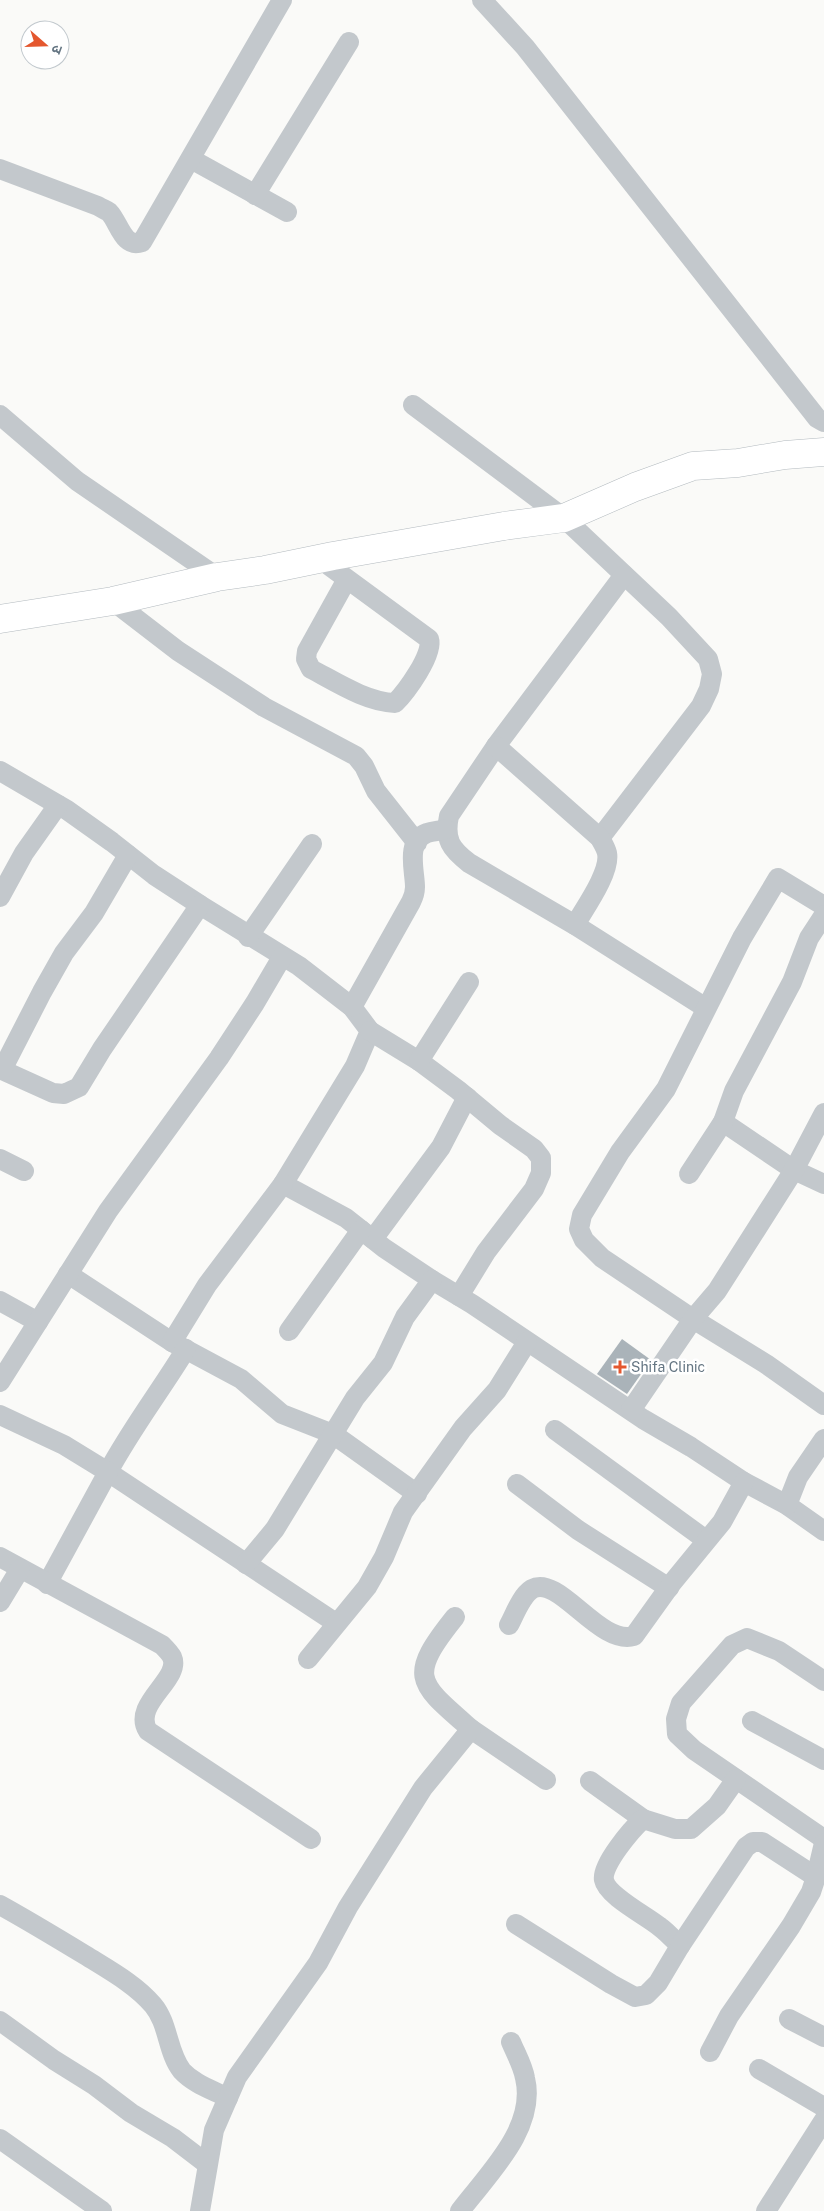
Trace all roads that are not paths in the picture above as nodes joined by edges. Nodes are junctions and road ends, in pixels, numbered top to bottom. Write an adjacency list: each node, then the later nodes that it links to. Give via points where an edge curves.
1 (282, 0): 4 (street)
2 (482, 0): 10 (street, via 525,47)
3 (349, 42): 6 (street)
4 (191, 159): 5 (street, via 142,242 137,244 130,242 109,213 98,206); 6 (street)
5 (0, 169)
6 (255, 195): 7 (street)
7 (287, 212)
8 (413, 405): 12 (street)
9 (0, 415): 15 (street, via 77,481)
10 (824, 422)
11 (824, 452): 12 (street, via 693,466)
12 (564, 518): 13 (street); 14 (street)
13 (320, 559): 15 (street); 16 (street)
14 (624, 575): 19 (street); 23 (street, via 708,659 712,674 701,706)
15 (217, 577): 17 (street)
16 (347, 579): 16 (street, via 429,639 430,651 395,703 385,703 354,691 307,664 306,651)
17 (113, 601): 18 (street); 24 (street, via 178,651 264,707 356,756 376,790)
18 (0, 619)
19 (496, 746): 22 (street, via 449,816); 23 (street)
20 (0, 771): 21 (street)
21 (58, 805): 26 (street); 27 (street, via 24,853)
22 (446, 829): 24 (street, via 424,834); 31 (street, via 455,852 469,863)
23 (600, 838): 31 (street, via 607,852 607,862 602,878)
24 (417, 843): 35 (street, via 411,865 416,889 411,902)
25 (312, 844): 32 (street)
26 (128, 855): 28 (street); 39 (street, via 94,913 60,961)
27 (0, 897)
28 (200, 905): 32 (street); 39 (street, via 79,1087 70,1092 53,1093)
29 (824, 906): 36 (street, via 778,878)
30 (824, 915): 42 (street, via 809,938 792,982 734,1091)
31 (575, 926): 36 (street)
32 (248, 937): 33 (street)
33 (282, 957): 35 (street, via 299,966); 50 (street, via 219,1058 108,1211)
34 (469, 982): 38 (street)
35 (352, 1007): 37 (street)
36 (706, 1008): 54 (street, via 666,1089 620,1152 582,1215 579,1229 584,1240 602,1258)
37 (370, 1032): 38 (street); 47 (street, via 350,1074)
38 (419, 1061): 40 (street)
39 (1, 1069)
40 (467, 1097): 49 (street, via 441,1147); 52 (street, via 534,1149 541,1158 541,1173)
41 (824, 1113): 45 (street)
42 (723, 1122): 45 (street); 46 (street)
43 (0, 1159): 44 (street)
44 (24, 1170)
45 (794, 1170): 48 (street); 54 (street, via 717,1291)
46 (689, 1174)
47 (284, 1184): 49 (street, via 346,1218); 58 (street, via 207,1285)
48 (824, 1184)
49 (367, 1235): 51 (street); 56 (street)
50 (68, 1274): 55 (street); 58 (street)
51 (432, 1280): 52 (street); 64 (street, via 405,1317 383,1363 355,1398)
52 (459, 1296): 57 (street)
53 (0, 1301): 55 (street)
54 (693, 1319): 60 (street); 61 (street)
55 (38, 1322): 59 (street)
56 (289, 1331)
57 (527, 1342): 61 (street); 69 (street, via 497,1390 463,1428)
58 (179, 1346): 64 (street, via 241,1379 282,1414); 66 (street, via 160,1392)
59 (0, 1382)
60 (824, 1405)
61 (631, 1410): 67 (street)
62 (0, 1415): 66 (street, via 64,1445)
63 (555, 1430): 72 (street)
64 (333, 1434): 69 (street); 74 (street, via 275,1529)
65 (824, 1440): 70 (street, via 798,1477)
66 (108, 1472): 74 (street); 76 (street)
67 (744, 1482): 70 (street); 72 (street, via 722,1522)
68 (517, 1484): 77 (street, via 578,1530)
69 (417, 1494): 80 (street, via 403,1512 367,1587)
70 (787, 1505): 71 (street)
71 (824, 1531)
72 (706, 1540): 77 (street)
73 (0, 1558): 75 (street)
74 (246, 1564): 80 (street)
75 (20, 1569): 76 (street); 78 (street)
76 (47, 1584): 92 (street, via 162,1645 173,1658 173,1665 144,1713 148,1731)
77 (669, 1588): 81 (street, via 634,1636 626,1638 594,1622 549,1588 531,1590)
78 (0, 1602)
79 (455, 1617): 85 (street, via 430,1652 423,1671 424,1683 438,1701)
80 (336, 1623): 82 (street)
81 (509, 1625)
82 (308, 1659)
83 (824, 1681): 87 (street, via 779,1651 746,1638 732,1646 680,1703 677,1734 694,1750)
84 (752, 1721): 86 (street)
85 (471, 1729): 88 (street); 104 (street, via 424,1788 348,1907 318,1963 237,2077)
86 (824, 1760)
87 (736, 1778): 90 (street, via 717,1806 691,1829 675,1829); 91 (street)
88 (546, 1780)
89 (590, 1781): 90 (street)
90 (643, 1819): 97 (street, via 628,1833 603,1878 606,1887)
91 (824, 1838)
92 (311, 1839)
93 (824, 1843): 94 (street)
94 (816, 1877): 97 (street, via 762,1842 753,1842 746,1847); 102 (street, via 791,1926 729,2016)
95 (0, 1905): 104 (street, via 135,1988 154,2006 182,2070 193,2080)
96 (516, 1924): 97 (street, via 635,1997 646,1996 658,1983)
97 (680, 1946)
98 (789, 2019): 100 (street)
99 (0, 2021): 108 (street)
100 (824, 2037)
101 (511, 2042): 111 (street, via 526,2078 524,2120 513,2142)
102 (710, 2052)
103 (759, 2069): 105 (street)
104 (228, 2098): 108 (street, via 214,2130)
105 (824, 2107)
106 (824, 2120): 112 (street)
107 (1, 2143): 109 (street)
108 (207, 2164): 110 (street)
109 (96, 2210)
110 (200, 2211)
111 (460, 2211)
112 (766, 2211)

